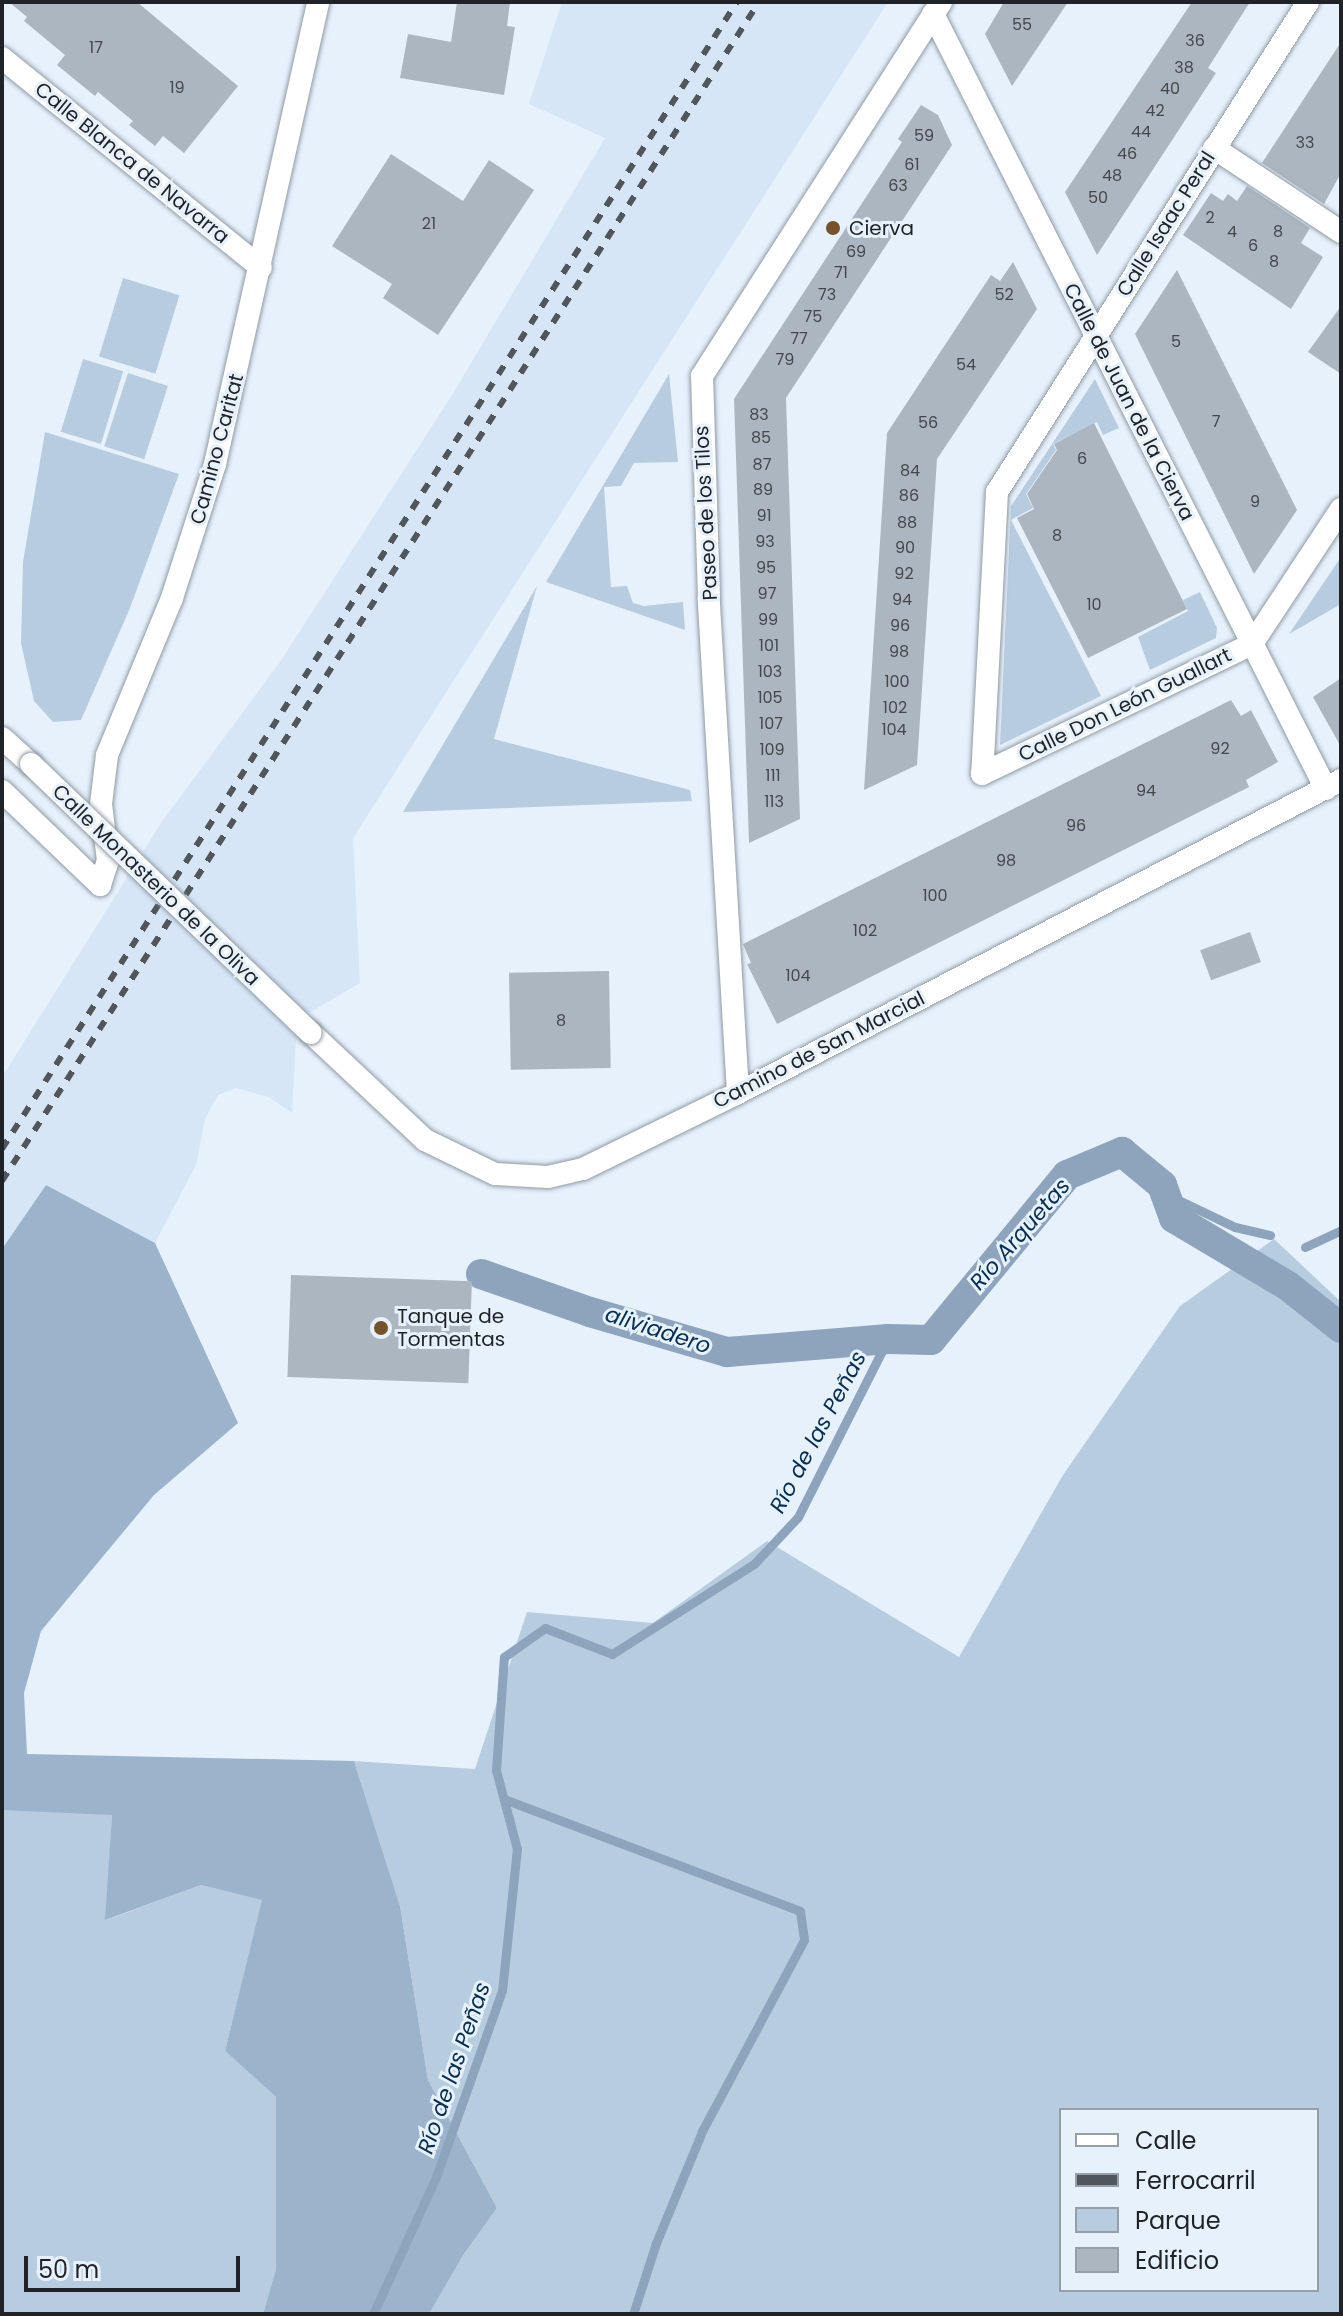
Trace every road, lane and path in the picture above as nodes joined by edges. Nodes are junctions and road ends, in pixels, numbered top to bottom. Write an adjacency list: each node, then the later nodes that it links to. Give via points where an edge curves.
1 (318, 2): 7 (street, Camino Caritat)
2 (1308, 2): 5 (street, Calle Isaac Peral)
3 (937, 8): 8 (street, Calle de Juan de la Cierva); 16 (street, Paseo de los Tilos, via 702,376 709,598)
4 (2, 58): 7 (street, Calle Blanca de Navarra)
5 (1214, 148): 6 (street); 8 (street, Calle Isaac Peral)
6 (1341, 232)
7 (261, 268): 14 (street, Camino Caritat, via 193,535 167,613 107,755 101,804 108,861 100,885)
8 (1095, 336): 10 (street, Calle de Juan de la Cierva); 12 (street, Calle Isaac Peral, via 997,492)
9 (1341, 509): 10 (street, Calle Don León Guallart)
10 (1252, 644): 12 (street, Calle Don León Guallart); 13 (street, Calle de Juan de la Cierva)
11 (2, 738): 15 (street, Calle Monasterio de la Oliva, bridge)
12 (982, 774)
13 (1334, 784): 16 (street, Camino de San Marcial)
14 (2, 791)
15 (311, 1033): 16 (street, Camino de San Marcial, via 425,1140 495,1174 548,1177 583,1169)
16 (738, 1093)

